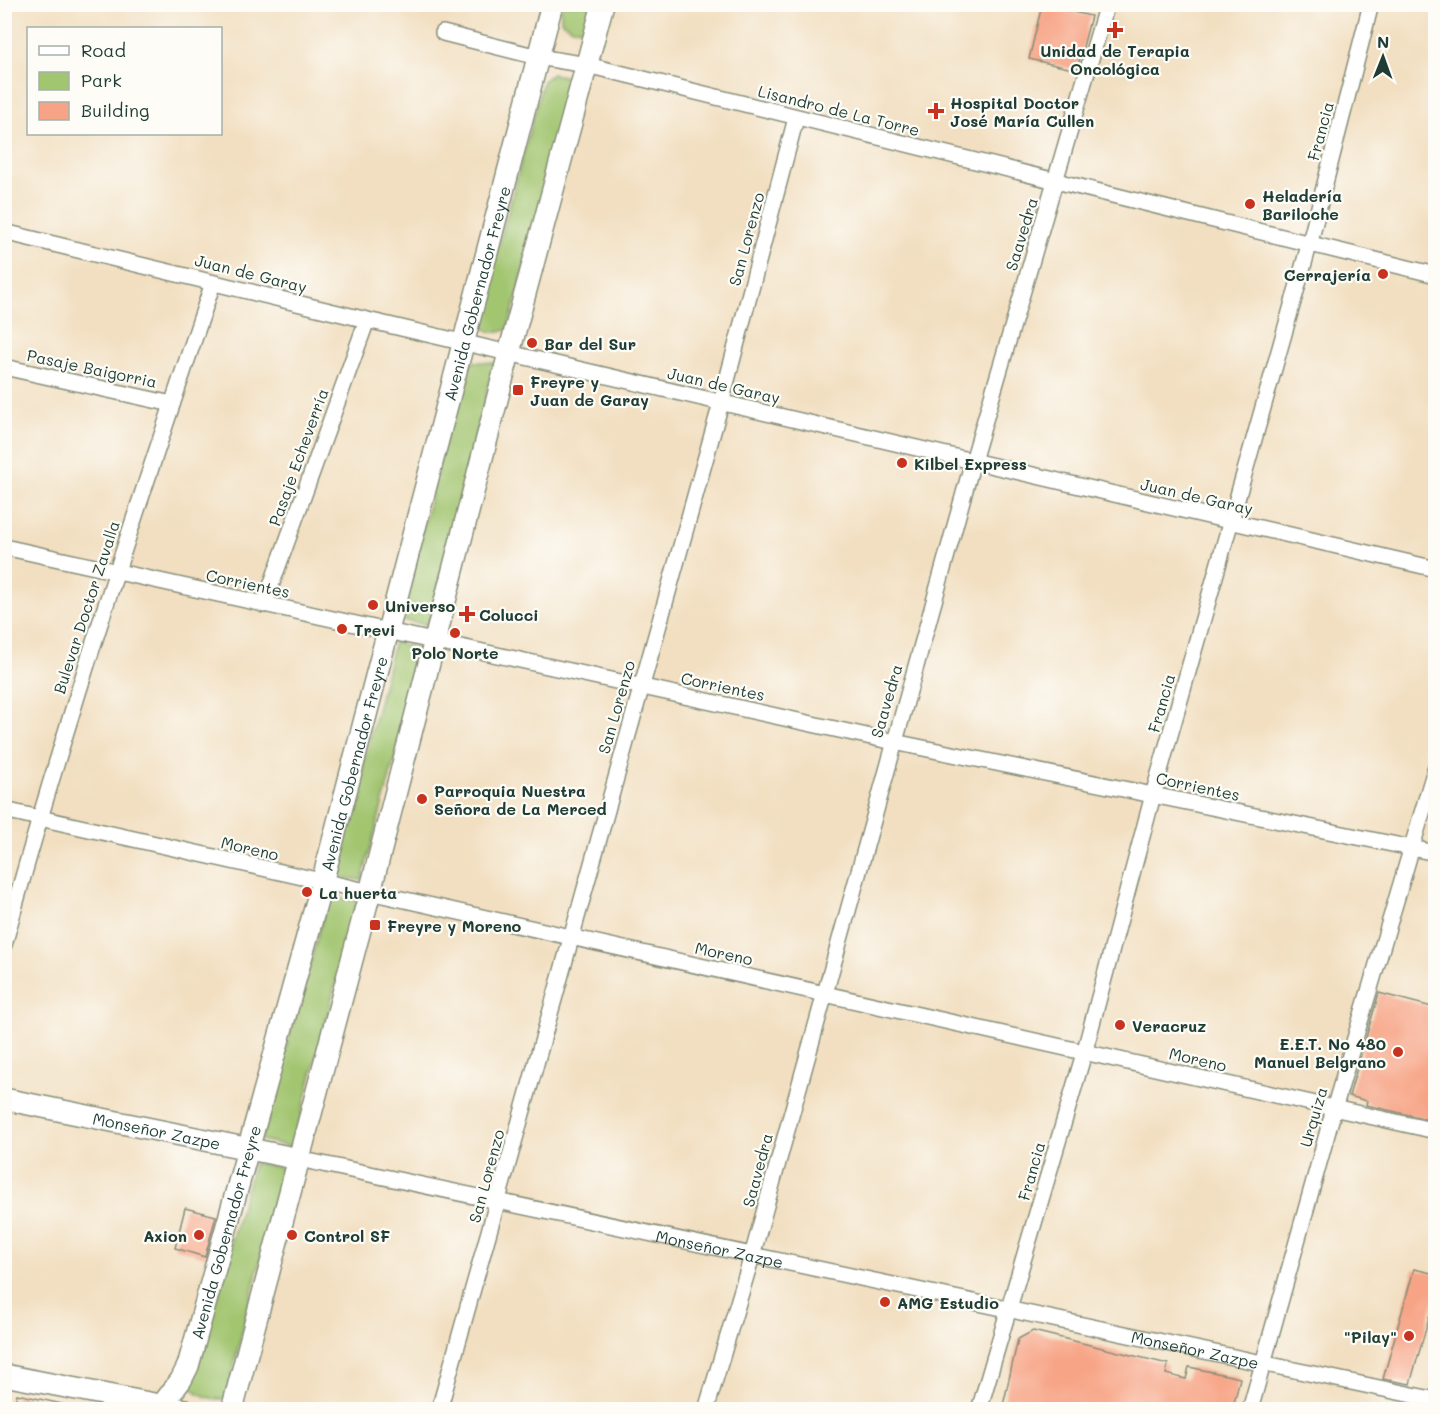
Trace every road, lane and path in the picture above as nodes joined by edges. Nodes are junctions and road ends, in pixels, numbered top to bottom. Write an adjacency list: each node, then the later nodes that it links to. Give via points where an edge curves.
1 (552, 4): 6 (main road, Avenida Gobernador Freyre)
2 (603, 4): 7 (main road)
3 (1107, 4): 9 (street, Saavedra)
4 (1371, 4): 11 (street, Francia)
5 (443, 33): 6 (street, Lisandro de La Torre)
6 (538, 57): 7 (street, Lisandro de La Torre); 15 (main road, Avenida Gobernador Freyre)
7 (587, 65): 8 (street, Lisandro de La Torre); 16 (main road)
8 (796, 118): 9 (street, Lisandro de La Torre); 18 (street, San Lorenzo)
9 (1055, 181): 11 (street, Lisandro de La Torre); 20 (street, Saavedra)
10 (4, 232): 13 (street, Juan de Garay)
11 (1310, 242): 12 (street, Lisandro de La Torre); 21 (street, Francia)
12 (1436, 275)
13 (213, 283): 14 (street, Juan de Garay); 19 (street, Bulevar Doctor Zavalla)
14 (367, 320): 15 (street, Juan de Garay); 25 (street, Pasaje Echeverría)
15 (462, 342): 16 (street, Juan de Garay); 26 (main road, Avenida Gobernador Freyre)
16 (509, 353): 18 (street, Juan de Garay); 27 (main road)
17 (4, 367): 19 (street, Pasaje Baigorria)
18 (721, 403): 20 (street, Juan de Garay); 28 (street, San Lorenzo)
19 (172, 404): 24 (street, Bulevar Doctor Zavalla)
20 (973, 461): 21 (street, Juan de Garay); 29 (street, Saavedra)
21 (1232, 523): 23 (street, Juan de Garay); 31 (street, Francia)
22 (4, 547): 24 (street, Corrientes)
23 (1436, 569)
24 (115, 573): 25 (street, Corrientes); 33 (street, Bulevar Doctor Zavalla)
25 (264, 605): 26 (street, Corrientes)
26 (386, 631): 27 (street, Corrientes); 36 (main road, Avenida Gobernador Freyre)
27 (435, 641): 28 (street, Corrientes); 37 (main road)
28 (641, 687): 29 (street, Corrientes); 38 (street, San Lorenzo)
29 (894, 742): 31 (street, Corrientes); 40 (street, Saavedra)
30 (1436, 766): 34 (street, Urquiza)
31 (1153, 795): 34 (street, Corrientes); 41 (street, Francia)
32 (4, 810): 33 (street, Moreno)
33 (39, 818): 36 (street, Moreno); 39 (street, Bulevar Doctor Zavalla)
34 (1412, 848): 35 (street, Corrientes); 43 (street, Urquiza)
35 (1436, 853)
36 (322, 883): 37 (street, Moreno); 45 (main road, Avenida Gobernador Freyre)
37 (370, 892): 38 (street, Moreno); 46 (main road)
38 (570, 937): 40 (street, Moreno); 47 (street, San Lorenzo)
39 (4, 945)
40 (823, 993): 41 (street, Moreno); 48 (street, Saavedra)
41 (1085, 1050): 43 (street, Moreno); 49 (street, Francia)
42 (4, 1099): 45 (main road, Monseñor Zazpe)
43 (1334, 1109): 44 (street, Moreno); 50 (street, Urquiza)
44 (1436, 1131)
45 (248, 1150): 46 (main road, Monseñor Zazpe); 53 (main road, Avenida Gobernador Freyre, via 188,1366)
46 (299, 1159): 47 (street, Monseñor Zazpe); 55 (main road)
47 (497, 1203): 48 (street, Monseñor Zazpe); 56 (street, San Lorenzo)
48 (752, 1256): 49 (street, Monseñor Zazpe); 57 (street, Saavedra)
49 (1010, 1308): 50 (street, Monseñor Zazpe); 58 (street, Francia)
50 (1263, 1363): 52 (street, Monseñor Zazpe); 59 (street, Urquiza)
51 (4, 1375): 53 (main road)
52 (1436, 1400)
53 (161, 1407): 54 (main road)
54 (185, 1410)
55 (232, 1410)
56 (439, 1410)
57 (706, 1410)
58 (979, 1410)
59 (1250, 1410)

